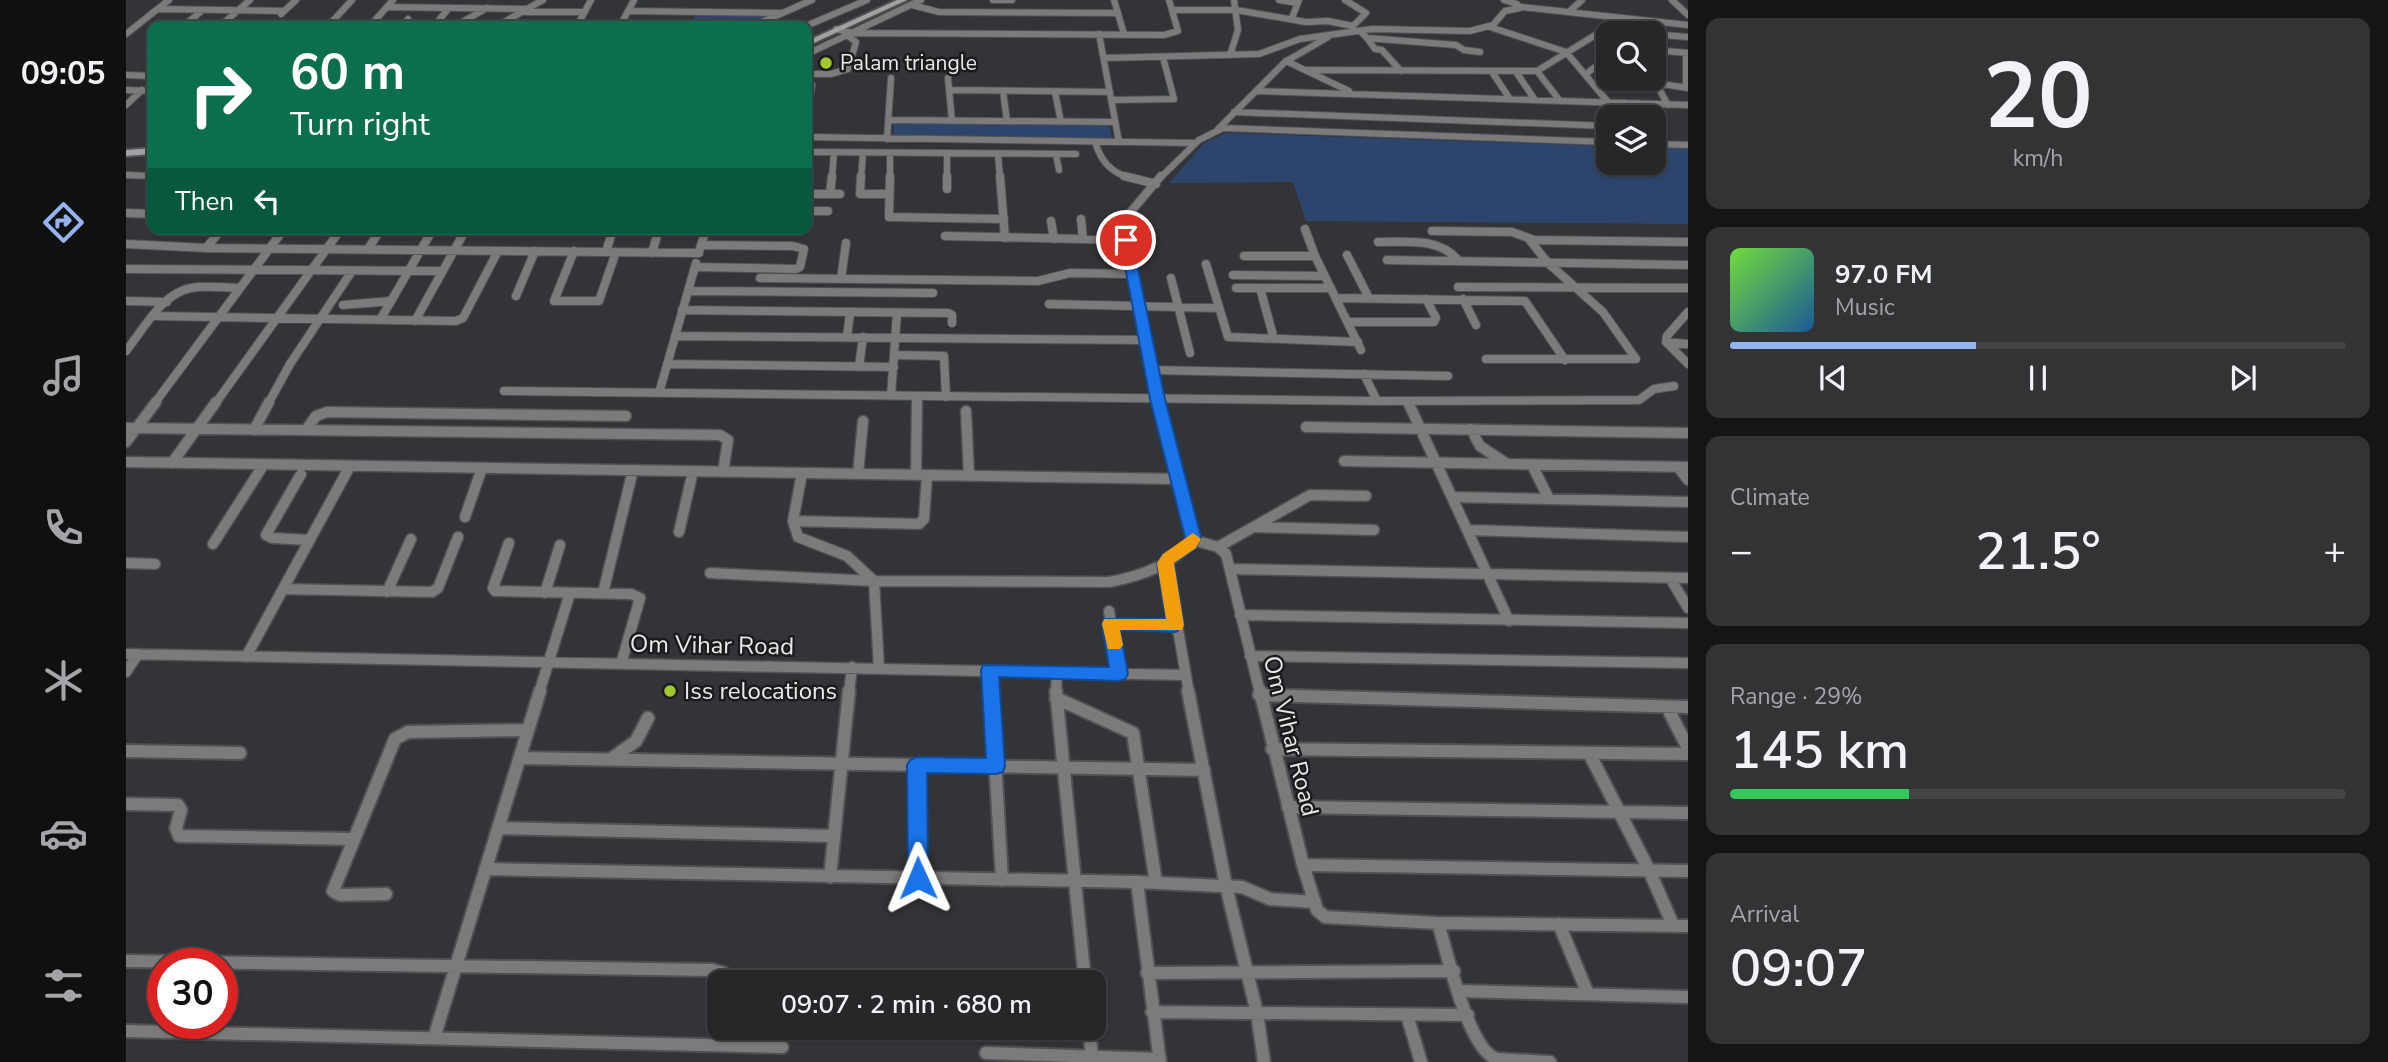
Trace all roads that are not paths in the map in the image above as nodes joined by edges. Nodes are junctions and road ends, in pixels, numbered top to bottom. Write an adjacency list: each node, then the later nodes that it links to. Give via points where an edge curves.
1 (169, 0): 33 (street)
2 (250, 0): 35 (street)
3 (296, 0): 41 (street)
4 (352, 0): 57 (street)
5 (393, 0): 29 (street)
6 (543, 0): 36 (street)
7 (591, 0): 43 (street)
8 (634, 0): 42 (street)
9 (812, 0): 46 (street)
10 (867, 0): 67 (street)
11 (891, 0): 81 (main road)
12 (903, 0): 50 (main road)
13 (921, 0): 28 (street)
14 (993, 0): 15 (street)
15 (1012, 0)
16 (1035, 0): 45 (street)
17 (1088, 0): 47 (street)
18 (1114, 0): 48 (street)
19 (1169, 0): 37 (street)
20 (1234, 0): 38 (street)
21 (1279, 0): 27 (street)
22 (1345, 0): 73 (street, via 1366,13)
23 (1504, 0): 30 (street)
24 (1544, 0): 39 (street)
25 (1582, 0): 40 (street)
26 (1672, 0): 49 (street)
27 (1298, 1): 51 (street)
28 (912, 5): 44 (street); 66 (street)
29 (387, 7): 31 (street); 58 (street)
30 (1521, 7): 39 (street); 71 (street, via 1505,11)
31 (449, 8): 32 (street); 59 (street)
32 (488, 8): 36 (street); 60 (street)
33 (158, 9): 34 (street); 75 (street)
34 (202, 10): 35 (street); 54 (street)
35 (238, 10): 41 (street); 55 (street)
36 (525, 10): 43 (street); 61 (street)
37 (1173, 10): 38 (street); 78 (street, via 1177,33)
38 (1236, 10): 51 (street); 91 (street, via 1238,32)
39 (1563, 10): 40 (street)
40 (1571, 10): 52 (street)
41 (284, 11): 56 (street)
42 (628, 11): 46 (street); 63 (street)
43 (584, 12): 62 (street)
44 (955, 12): 45 (street); 53 (street)
45 (1036, 12): 47 (street)
46 (783, 13): 64 (street)
47 (1092, 13): 48 (street)
48 (1118, 13): 78 (street)
49 (1688, 15)
50 (863, 18): 66 (street); 72 (main road)
51 (1293, 18): 73 (street, via 1328,21)
52 (1623, 18): 65 (street); 68 (street)
53 (957, 20)
54 (189, 21)
55 (226, 21)
56 (273, 21)
57 (333, 21)
58 (375, 21)
59 (437, 21)
60 (463, 21)
61 (506, 21)
62 (580, 21)
63 (623, 21)
64 (765, 21)
65 (1618, 21)
66 (876, 22): 74 (street); 76 (street)
67 (812, 23)
68 (1670, 23): 69 (street); 70 (street)
69 (1688, 25)
70 (1666, 26)
71 (1490, 27): 73 (street, via 1462,32); 89 (street)
72 (836, 29): 76 (street); 85 (main road)
73 (1356, 30): 82 (street); 84 (street)
74 (918, 33): 76 (street); 77 (street)
75 (126, 34)
76 (849, 34): 87 (street); 101 (street, via 856,42 848,69)
77 (1099, 34): 78 (street); 93 (street)
78 (1124, 34)
79 (1596, 35): 89 (street)
80 (1666, 35): 83 (street)
81 (812, 36)
82 (1329, 37): 91 (street, via 1287,42 1264,53); 94 (street)
83 (1688, 37)
84 (1367, 38): 88 (street); 97 (street)
85 (812, 41)
86 (1666, 51): 90 (street)
87 (812, 52)
88 (1480, 52)
89 (1566, 52): 98 (street); 102 (street)
90 (1687, 53): 108 (street)
91 (1230, 55): 92 (street)
92 (1163, 57): 93 (street); 120 (street, via 1174,99)
93 (1104, 58): 117 (street)
94 (1286, 61): 96 (street); 114 (street)
95 (1596, 66): 102 (street)
96 (1308, 70): 97 (street); 118 (street)
97 (1401, 71): 99 (street)
98 (1537, 71): 100 (street); 122 (street)
99 (1492, 72): 100 (street); 119 (street)
100 (1516, 72): 121 (street)
101 (812, 74)
102 (1586, 74): 123 (street)
103 (126, 75): 104 (street)
104 (147, 76)
105 (891, 78): 129 (street)
106 (948, 78): 112 (street)
107 (1666, 85): 108 (street)
108 (1687, 88)
109 (126, 90): 110 (street)
110 (142, 90): 111 (street); 125 (street)
111 (147, 90)
112 (950, 90): 113 (street); 130 (street)
113 (1003, 91): 116 (street); 131 (street)
114 (1257, 91): 118 (street); 128 (street)
115 (1661, 91): 126 (street)
116 (1055, 92): 117 (street); 132 (street)
117 (1110, 92): 120 (street)
118 (1353, 94): 119 (street)
119 (1510, 99): 121 (street)
120 (1111, 100): 133 (street)
121 (1535, 100): 122 (street)
122 (1560, 101): 123 (street)
123 (1608, 102): 124 (street)
124 (1626, 103): 126 (street)
125 (127, 104)
126 (1668, 104): 127 (street)
127 (1687, 107)
128 (1234, 113): 134 (street); 135 (street)
129 (888, 120): 130 (street); 137 (street)
130 (952, 121): 131 (street)
131 (1007, 121): 132 (street)
132 (1061, 122): 133 (street)
133 (1115, 122): 139 (street)
134 (1596, 126)
135 (1218, 129): 140 (street); 141 (street)
136 (812, 137): 137 (street)
137 (887, 139): 138 (street)
138 (1095, 142): 139 (street); 157 (street, via 1108,169)
139 (1119, 142): 141 (street)
140 (1596, 142)
141 (1194, 143): 157 (street)
142 (1666, 143): 143 (street)
143 (1688, 145)
144 (812, 152): 145 (street)
145 (834, 152): 146 (street); 160 (street)
146 (863, 153): 147 (street); 162 (street, via 860,194)
147 (890, 153): 149 (street); 162 (street)
148 (147, 154): 151 (main road)
149 (947, 154): 152 (street); 158 (street)
150 (1076, 154): 153 (street)
151 (126, 155)
152 (998, 155): 153 (street); 167 (street)
153 (1056, 155): 154 (street)
154 (1059, 170)
155 (126, 175): 156 (street)
156 (147, 176)
157 (1156, 184): 186 (street, via 1124,218)
158 (947, 189)
159 (812, 194): 160 (street)
160 (830, 194): 161 (street)
161 (840, 194)
162 (888, 194): 167 (street, via 887,214 893,218)
163 (812, 211): 164 (street)
164 (828, 211)
165 (126, 213): 166 (street)
166 (147, 214)
167 (1004, 219): 182 (street)
168 (1080, 219): 185 (street)
169 (1051, 221): 184 (street)
170 (1305, 229): 206 (street)
171 (1432, 231): 183 (street, via 1512,232)
172 (217, 235): 191 (street)
173 (279, 235): 192 (street)
174 (337, 235): 193 (street)
175 (377, 235): 194 (street)
176 (430, 235): 196 (street)
177 (463, 235): 197 (street)
178 (611, 235): 201 (street)
179 (657, 235): 203 (street)
180 (704, 235): 195 (street)
181 (945, 236): 182 (street)
182 (1005, 238): 184 (street)
183 (1528, 238): 188 (street); 209 (street)
184 (1054, 239): 185 (street)
185 (1083, 239): 186 (street)
186 (1126, 240): 219 (street)
187 (1378, 242): 208 (street, via 1436,245 1452,251)
188 (1688, 242)
189 (846, 243): 224 (street)
190 (126, 244): 191 (street)
191 (206, 247): 192 (street)
192 (269, 248): 193 (street); 214 (street)
193 (328, 248): 194 (street); 215 (street)
194 (368, 249): 196 (street)
195 (700, 249): 203 (street); 212 (street); 212 (street, via 804,249 796,269)
196 (421, 250): 197 (street); 217 (street)
197 (454, 250): 198 (street); 218 (street)
198 (498, 251): 199 (street); 256 (street, via 461,319)
199 (536, 251): 200 (street); 234 (street)
200 (573, 251): 201 (street); 202 (street, via 554,301 599,301)
201 (606, 252): 202 (street)
202 (616, 252): 203 (street)
203 (652, 253)
204 (1347, 255): 236 (street)
205 (1244, 256): 206 (street)
206 (1315, 256): 221 (street)
207 (1387, 260): 208 (street)
208 (1459, 261): 209 (street)
209 (1548, 262): 211 (street); 226 (street)
210 (1206, 264): 246 (street)
211 (1688, 265)
212 (695, 267): 232 (street)
213 (126, 269): 214 (street)
214 (254, 270): 215 (street); 227 (street)
215 (312, 270): 216 (street); 253 (street)
216 (352, 271): 217 (street); 254 (street)
217 (409, 271): 218 (street); 241 (street)
218 (442, 271): 256 (street)
219 (1133, 275): 224 (street, via 1070,273 1038,281); 244 (street)
220 (1233, 275): 221 (street)
221 (1324, 276): 230 (street)
222 (760, 278): 224 (street)
223 (1171, 278): 245 (street)
224 (841, 279)
225 (1458, 287): 226 (street)
226 (1575, 287): 231 (street); 273 (street, via 1603,312 1636,359)
227 (240, 288): 240 (street, via 188,288); 252 (street)
228 (1236, 288): 229 (street)
229 (1260, 288): 230 (street); 265 (street)
230 (1331, 288): 235 (street)
231 (1688, 288)
232 (688, 291): 233 (street); 247 (street)
233 (933, 293)
234 (516, 296)
235 (1336, 298): 236 (street); 257 (street)
236 (1369, 298): 237 (street)
237 (1426, 299): 238 (street); 257 (street, via 1434,322)
238 (1463, 299): 259 (street); 273 (street, via 1528,302)
239 (126, 301): 240 (street)
240 (167, 302): 251 (street)
241 (391, 302): 243 (street); 255 (street)
242 (1049, 304): 244 (street)
243 (343, 305)
244 (1139, 306): 245 (street); 264 (street)
245 (1178, 307): 246 (street); 270 (street)
246 (1218, 308): 265 (street, via 1227,337)
247 (682, 310): 249 (street); 260 (street)
248 (1688, 312): 267 (street)
249 (850, 313): 250 (street); 261 (street)
250 (897, 313): 258 (street, via 949,313); 263 (street)
251 (155, 316): 252 (street); 266 (street)
252 (221, 316): 253 (street); 295 (street)
253 (277, 318): 254 (street); 296 (street)
254 (320, 319): 255 (street); 299 (street)
255 (380, 320): 256 (street)
256 (415, 321)
257 (1348, 322): 265 (street, via 1359,346)
258 (952, 323)
259 (1476, 325)
260 (675, 336): 261 (street); 274 (street)
261 (847, 337): 262 (street)
262 (863, 338): 263 (street); 276 (street)
263 (896, 338): 264 (street); 271 (street)
264 (1146, 340): 278 (street)
265 (1274, 340)
266 (130, 341): 269 (street)
267 (1666, 342): 268 (street); 275 (street)
268 (1688, 344)
269 (126, 351)
270 (1190, 353)
271 (895, 355): 277 (street); 286 (street, via 944,356)
272 (1486, 359): 273 (street)
273 (1566, 360)
274 (667, 364): 276 (street); 283 (street)
275 (1688, 364)
276 (859, 367): 277 (street)
277 (894, 367): 284 (street)
278 (1152, 370): 279 (street); 287 (street)
279 (1364, 374): 280 (street); 288 (street)
280 (1448, 376)
281 (1674, 386): 289 (street, via 1654,389 1639,400)
282 (504, 391): 283 (street)
283 (659, 393): 284 (street)
284 (891, 396): 285 (street)
285 (916, 396): 286 (street); 320 (street)
286 (946, 397): 287 (street)
287 (1157, 399): 288 (street); 323 (street)
288 (1377, 401): 289 (street)
289 (1408, 401): 297 (street)
290 (966, 411): 322 (street)
291 (596, 415): 292 (street); 300 (street, via 327,412 316,416); 302 (street)
292 (626, 416)
293 (863, 421): 319 (street)
294 (1306, 427): 297 (street)
295 (131, 428): 296 (street); 303 (street)
296 (197, 429): 299 (street); 306 (street)
297 (1420, 429): 298 (street); 307 (street)
298 (1471, 429): 301 (street); 309 (street, via 1480,446)
299 (254, 430): 300 (street)
300 (306, 430): 302 (street)
301 (1688, 433)
302 (591, 434): 316 (street, via 724,436 728,440)
303 (126, 442)
304 (1344, 461): 307 (street)
305 (126, 462): 306 (street)
306 (172, 463): 308 (street)
307 (1436, 463): 309 (street); 326 (street)
308 (264, 464): 311 (street); 341 (street)
309 (1507, 464): 310 (street)
310 (1532, 465): 312 (street); 327 (street)
311 (350, 466): 313 (street); 338 (street)
312 (1683, 467): 324 (street)
313 (482, 468): 314 (street); 329 (street)
314 (633, 470): 315 (street); 357 (street)
315 (693, 471): 316 (street); 334 (street)
316 (723, 472): 317 (street)
317 (802, 473): 319 (street); 330 (street)
318 (301, 474): 338 (street, via 266,535)
319 (858, 474): 320 (street)
320 (916, 475): 321 (street)
321 (928, 475): 322 (street); 330 (street, via 924,519 919,524)
322 (969, 476): 323 (street)
323 (1177, 479): 339 (street)
324 (1688, 480)
325 (1366, 496): 331 (street, via 1310,495)
326 (1452, 496): 327 (street); 333 (street)
327 (1549, 499): 328 (street)
328 (1688, 502)
329 (465, 517)
330 (793, 521): 352 (street, via 798,537 847,556)
331 (1254, 527): 332 (street); 343 (street)
332 (1374, 530)
333 (1467, 530): 336 (street); 349 (street)
334 (679, 532)
335 (458, 537): 354 (street, via 435,590)
336 (1688, 537)
337 (411, 539): 354 (street)
338 (310, 540): 353 (street)
339 (1193, 540): 343 (street); 344 (street)
340 (509, 543): 355 (street, via 495,591)
341 (213, 544)
342 (560, 545): 355 (street)
343 (1218, 547): 347 (street, Om Vihar Road, via 1226,554)
344 (1166, 561): 352 (street, via 1110,582); 364 (street)
345 (126, 564): 346 (street)
346 (155, 564)
347 (1230, 569): 349 (street); 360 (street, Om Vihar Road)
348 (709, 573): 352 (street)
349 (1487, 574): 350 (street); 361 (street)
350 (1670, 578): 351 (street); 358 (street)
351 (1688, 578)
352 (874, 580): 372 (street)
353 (283, 589): 354 (street); 367 (street)
354 (387, 592)
355 (545, 593): 356 (street)
356 (570, 593): 357 (street); 369 (street)
357 (603, 593): 370 (street, via 640,598)
358 (1688, 608)
359 (1109, 611): 362 (street)
360 (1240, 615): 361 (street); 366 (street, Om Vihar Road)
361 (1509, 621): 363 (street)
362 (1110, 624): 364 (street); 376 (street)
363 (1688, 624)
364 (1176, 625): 377 (street)
365 (132, 654): 367 (street, Om Vihar Road); 374 (street)
366 (1250, 656): 368 (street); 378 (street, Om Vihar Road)
367 (246, 657): 369 (street, Om Vihar Road)
368 (1688, 663)
369 (547, 664): 370 (street, Om Vihar Road); 383 (street)
370 (621, 664): 371 (street, Om Vihar Road)
371 (852, 667): 372 (street, Om Vihar Road); 392 (street)
372 (879, 668): 373 (street, Om Vihar Road)
373 (990, 670): 375 (street, Om Vihar Road); 394 (street)
374 (126, 672)
375 (1057, 672): 376 (street, Om Vihar Road); 379 (street)
376 (1119, 674): 377 (street, Om Vihar Road)
377 (1185, 675): 397 (street)
378 (1259, 695): 380 (street); 385 (street, Om Vihar Road)
379 (1056, 698): 395 (street); 396 (street, via 1133,733)
380 (1667, 707): 381 (street); 384 (street)
381 (1688, 707)
382 (648, 718): 391 (street, via 636,741)
383 (528, 730): 390 (street); 404 (street, via 400,734)
384 (1688, 748)
385 (1272, 749): 388 (street); 399 (street, Om Vihar Road)
386 (126, 751): 387 (street)
387 (240, 753)
388 (1589, 753): 389 (street); 400 (street)
389 (1688, 754)
390 (520, 758): 391 (street); 402 (street)
391 (611, 760): 392 (street)
392 (842, 764): 393 (street); 403 (street)
393 (917, 765): 394 (street); 410 (street)
394 (996, 766): 395 (street); 411 (street)
395 (1065, 767): 396 (street); 412 (street)
396 (1140, 769): 397 (street); 414 (street)
397 (1203, 770): 415 (street)
398 (126, 804): 404 (street, via 178,805 179,836)
399 (1288, 807): 400 (street); 405 (street, Om Vihar Road)
400 (1618, 812): 401 (street); 407 (street)
401 (1688, 813)
402 (498, 828): 403 (street); 406 (street)
403 (835, 836): 409 (street)
404 (354, 839): 416 (street, via 333,891 340,895)
405 (1303, 865): 407 (street); 417 (street, Om Vihar Road)
406 (485, 869): 409 (street); 423 (street)
407 (1649, 870): 408 (street); 420 (street)
408 (1688, 872)
409 (830, 877): 410 (street)
410 (918, 878): 411 (street)
411 (1002, 880): 412 (street)
412 (1076, 882): 413 (street); 425 (street)
413 (1137, 882): 414 (street); 427 (street)
414 (1156, 883): 415 (street)
415 (1226, 886): 417 (street, via 1249,888 1279,901); 428 (street)
416 (386, 894)
417 (1315, 902): 418 (street, Om Vihar Road, via 1325,917)
418 (1438, 922): 419 (street); 426 (street)
419 (1559, 924): 420 (street); 430 (street)
420 (1672, 925): 421 (street)
421 (1688, 926)
422 (126, 961): 423 (street)
423 (455, 968): 424 (street); 437 (street)
424 (712, 970)
425 (1084, 970)
426 (1454, 971): 428 (street); 429 (street)
427 (1147, 972): 428 (street); 432 (street)
428 (1248, 972): 433 (street)
429 (1460, 991): 430 (street); 435 (street)
430 (1588, 994): 431 (street)
431 (1688, 997)
432 (1152, 1012): 433 (street); 444 (street)
433 (1258, 1013): 434 (street); 445 (street)
434 (1408, 1015): 435 (street); 446 (street)
435 (1468, 1016): 447 (street, via 1491,1056)
436 (126, 1031): 437 (street)
437 (434, 1038): 440 (street)
438 (718, 1040): 440 (street)
439 (1090, 1040): 443 (street)
440 (718, 1045): 441 (street)
441 (782, 1047)
442 (986, 1053): 443 (street)
443 (1092, 1057): 444 (street)
444 (1159, 1060)
445 (1264, 1062)
446 (1421, 1062)
447 (1550, 1062)

